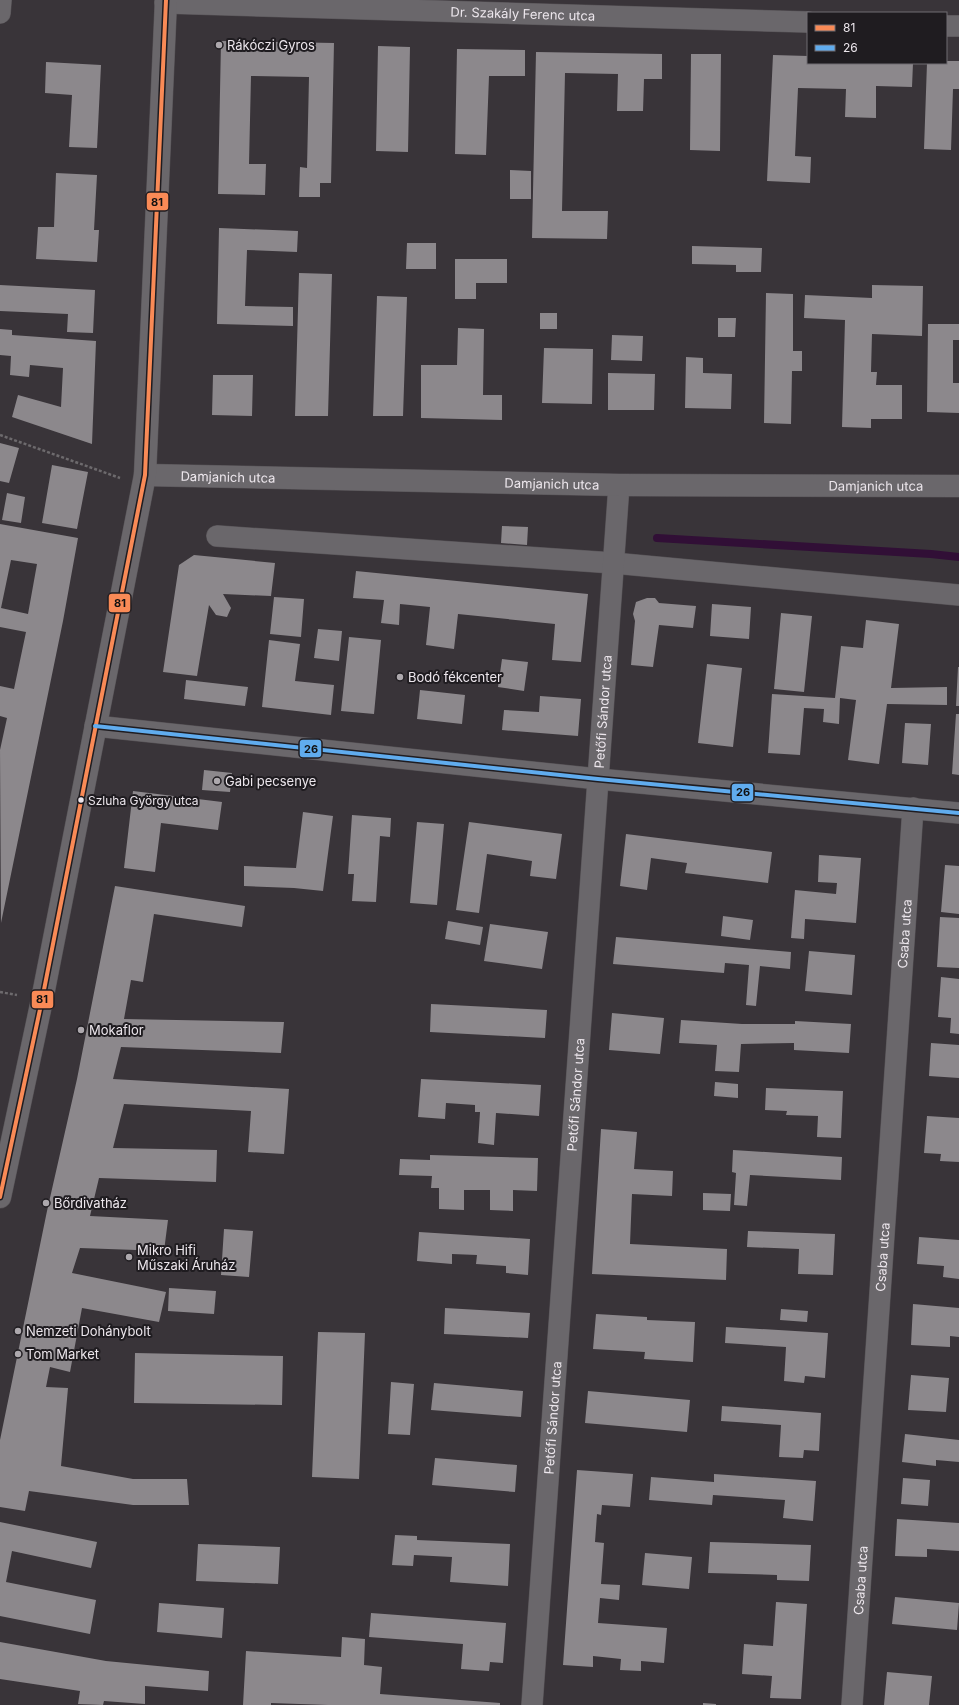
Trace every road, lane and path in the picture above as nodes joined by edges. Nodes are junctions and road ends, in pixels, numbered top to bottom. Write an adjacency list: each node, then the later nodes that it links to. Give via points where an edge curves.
1 (2, 0): 4 (street)
2 (165, 2): 3 (street, Dr. Szakály Ferenc utca); 9 (street)
3 (638, 8): 5 (street, Dr. Szakály Ferenc utca)
4 (0, 13)
5 (807, 22)
6 (947, 26): 7 (street)
7 (959, 26)
8 (0, 435): 9 (path)
9 (144, 481): 10 (street, Damjanich utca); 15 (street)
10 (619, 485): 11 (street, Damjanich utca); 13 (street, Petőfi Sándor utca)
11 (959, 486)
12 (217, 536): 13 (street)
13 (613, 563): 14 (street); 16 (street, Petőfi Sándor utca)
14 (959, 595)
15 (95, 726): 16 (street); 19 (street, via 42,1000)
16 (598, 780): 17 (street); 20 (street, Petőfi Sándor utca)
17 (913, 808): 18 (street); 21 (street, Csaba utca)
18 (959, 813)
19 (0, 1197)
20 (532, 1705)
21 (852, 1705)

